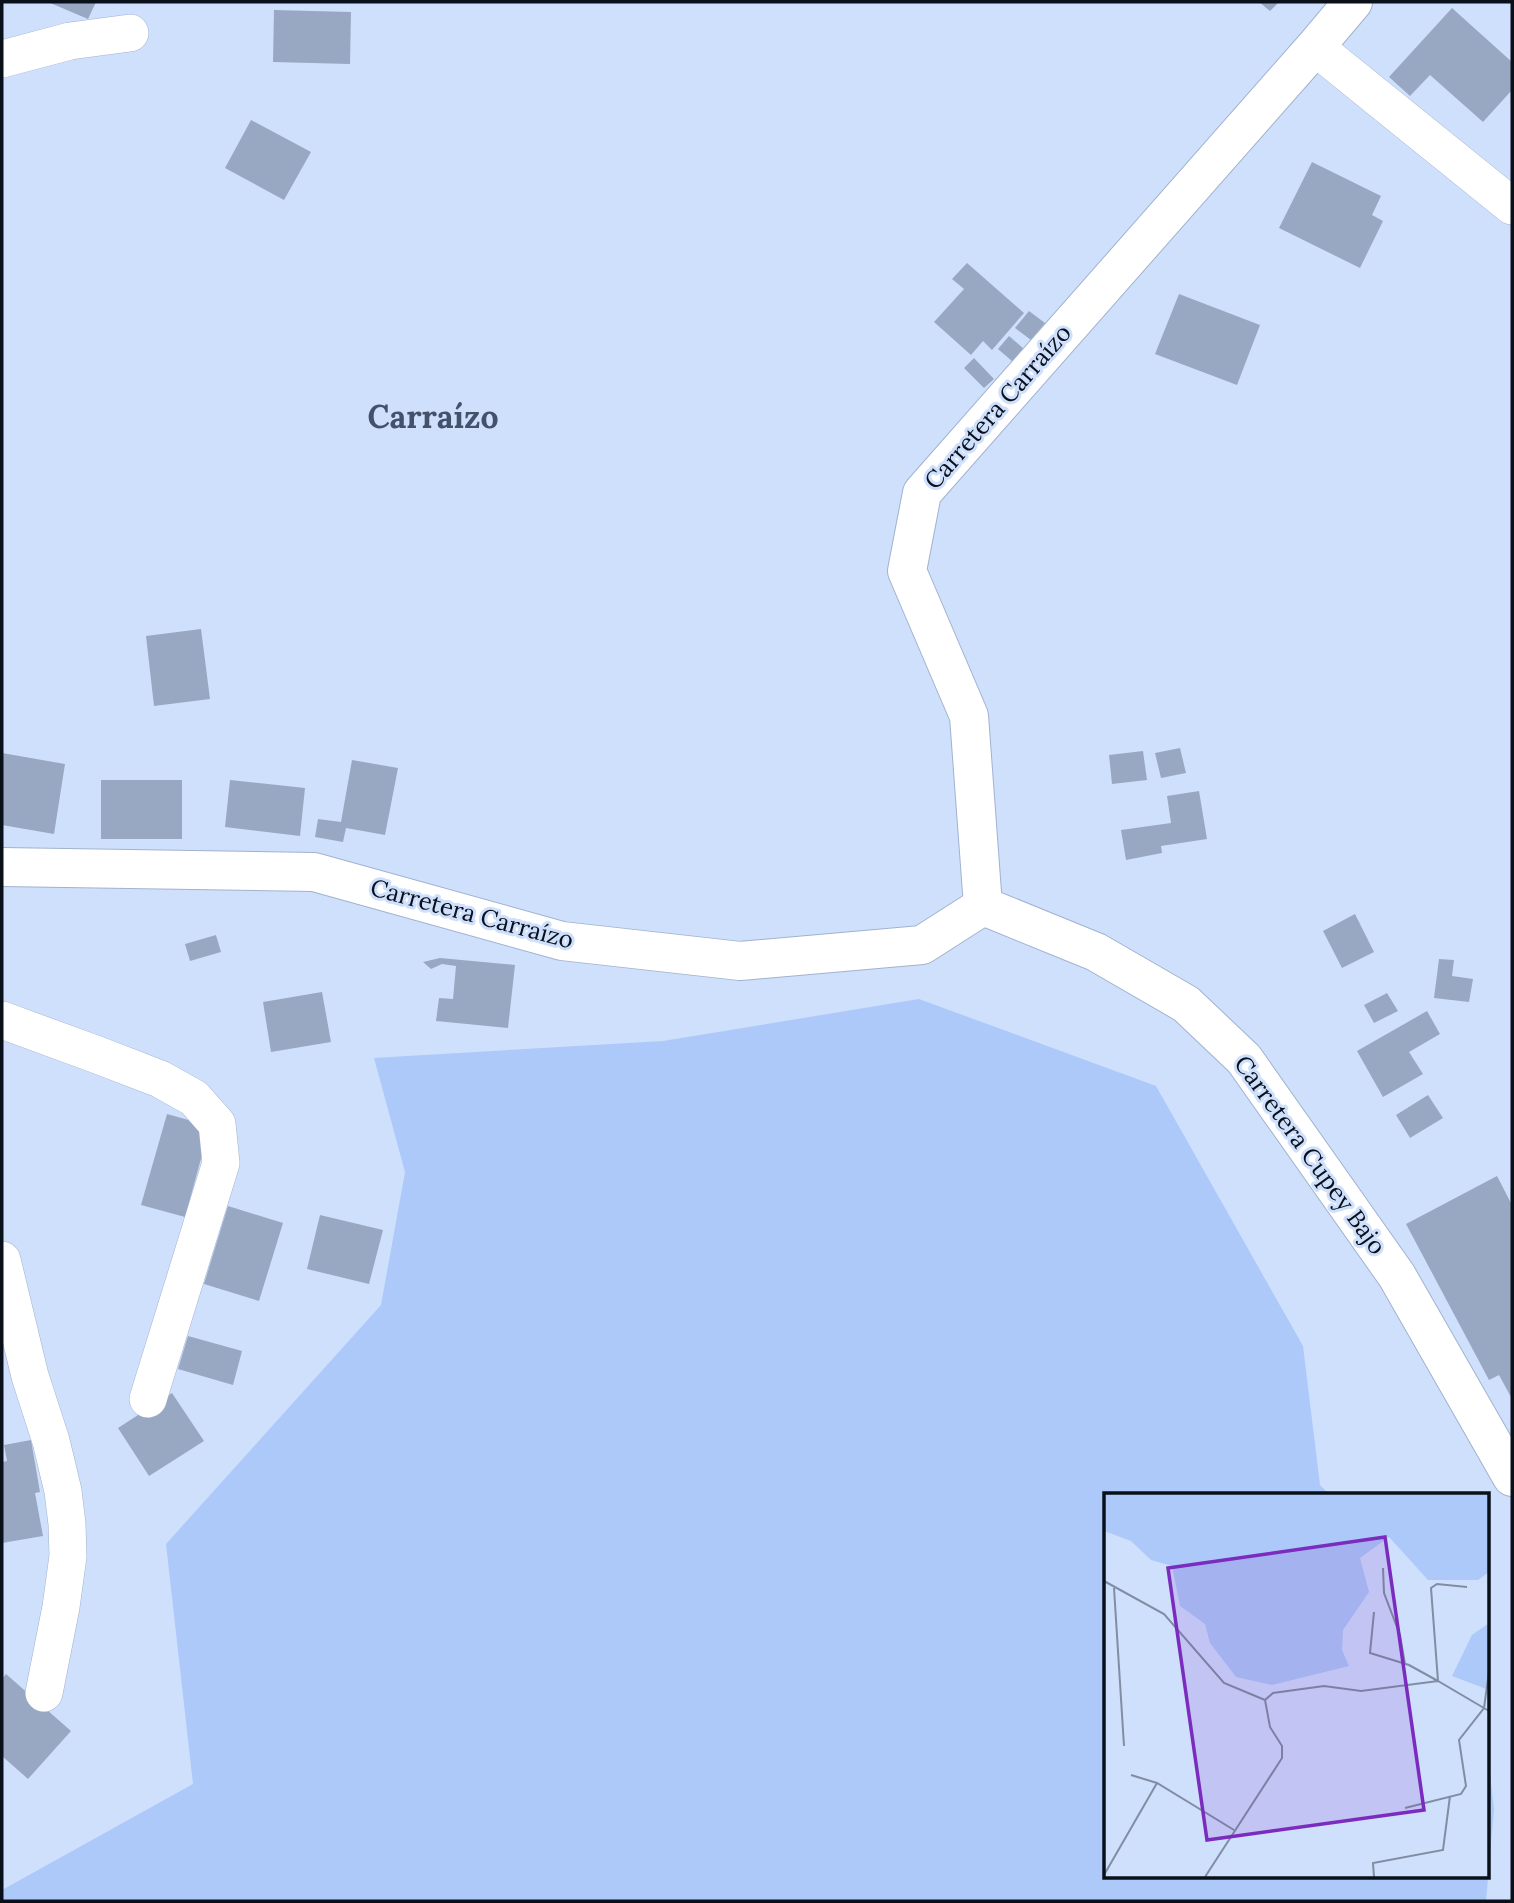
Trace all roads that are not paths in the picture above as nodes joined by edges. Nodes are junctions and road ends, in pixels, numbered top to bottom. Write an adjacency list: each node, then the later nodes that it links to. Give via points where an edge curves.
1 (1353, 2): 3 (street, Carretera Carraízo)
2 (130, 33): 4 (street, via 70,41)
3 (1315, 47): 5 (street); 7 (street, Carretera Carraízo, via 922,493 907,571 970,716)
4 (2, 59)
5 (1512, 206)
6 (2, 867): 7 (street, Carretera Carraízo, via 314,872 562,941 740,961 922,945)
7 (983, 906): 11 (street, Carretera Cupey Bajo, via 1096,952 1186,1004 1244,1059 1397,1276)
8 (2, 1020): 10 (street, via 160,1080 194,1098 216,1124 221,1163)
9 (2, 1260): 12 (street, via 63,1491 68,1556)
10 (148, 1399)
11 (1512, 1477)
12 (44, 1693)

